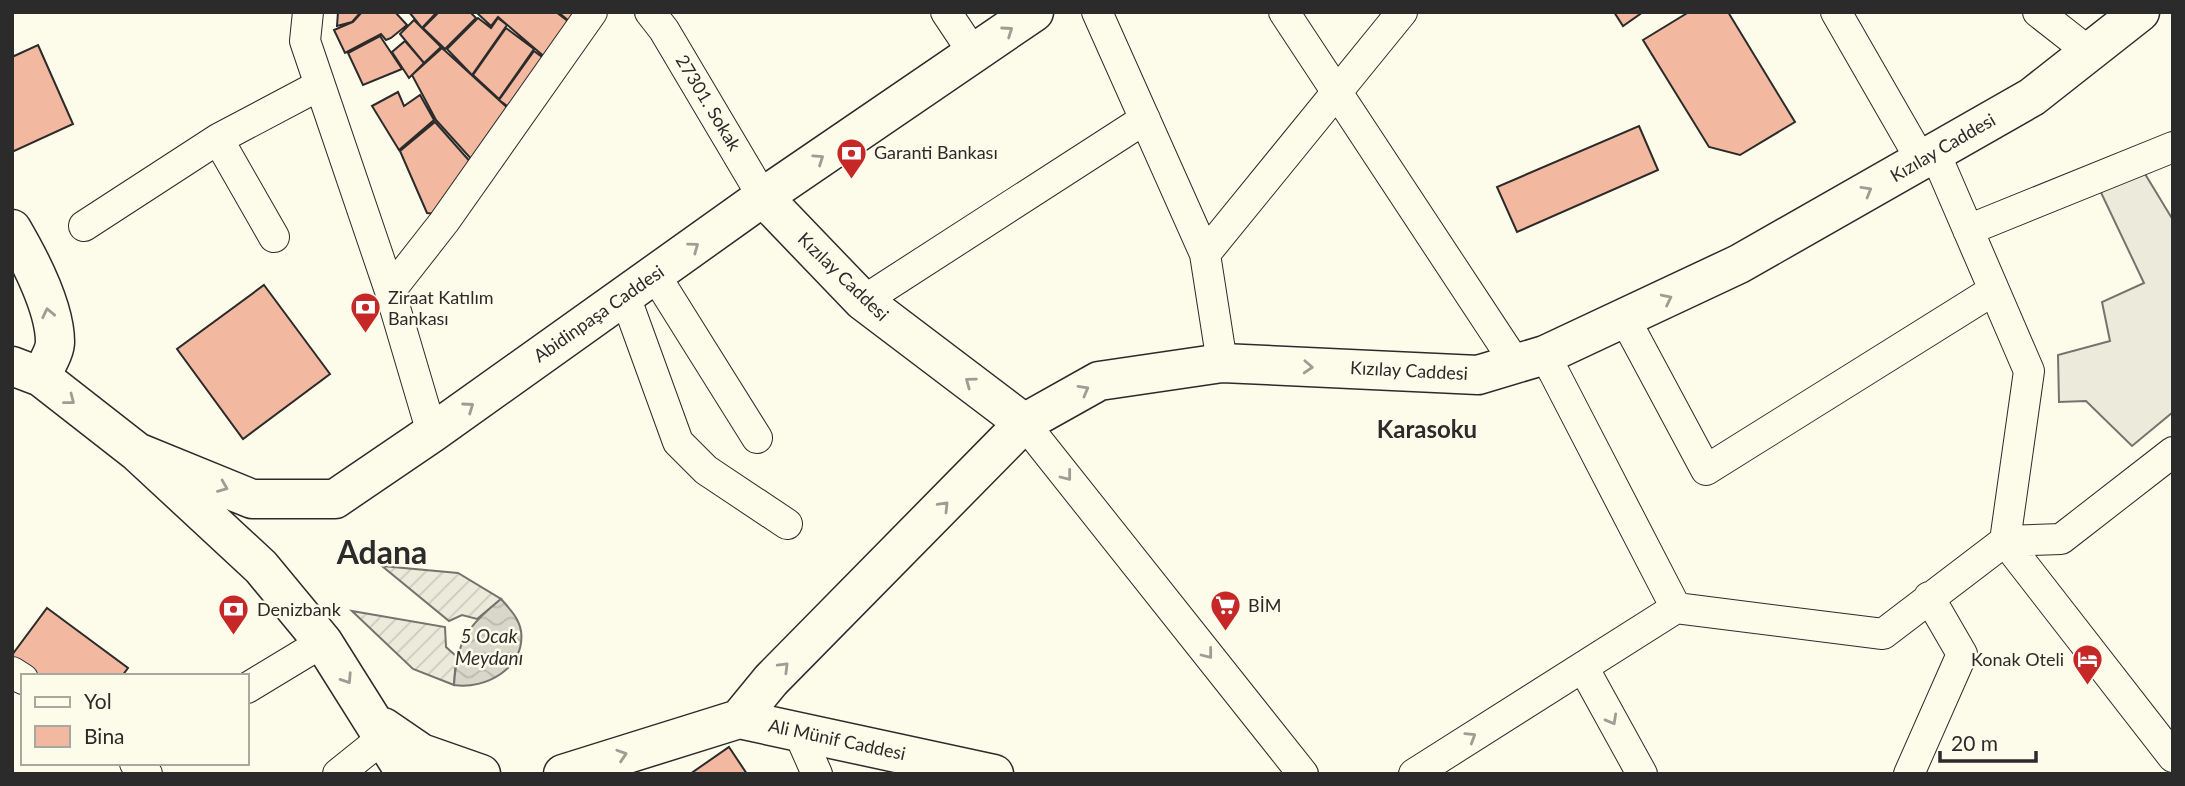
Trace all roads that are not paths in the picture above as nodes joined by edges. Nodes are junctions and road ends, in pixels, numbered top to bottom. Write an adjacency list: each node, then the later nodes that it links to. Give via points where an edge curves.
1 (308, 12): 14 (street, via 305,41)
2 (592, 12): 28 (street)
3 (650, 12): 20 (street, 27301. Sokak)
4 (946, 12): 13 (street)
5 (1034, 12): 13 (main road, Abidinpaşa Caddesi, one-way to 5)
6 (1097, 12): 16 (street)
7 (1284, 12): 15 (street)
8 (1402, 12): 15 (street)
9 (1836, 12): 19 (street)
10 (2038, 12): 12 (street)
11 (2140, 12): 12 (main road, Kızılay Caddesi)
12 (2090, 52): 19 (main road, Kızılay Caddesi, via 2032,97)
13 (974, 54): 20 (main road, Abidinpaşa Caddesi, one-way to 13)
14 (320, 85): 17 (street); 28 (street)
15 (1338, 92): 25 (street); 31 (street)
16 (1145, 119): 25 (street); 29 (street)
17 (218, 139): 21 (street); 24 (street)
18 (2173, 147): 23 (street)
19 (1928, 156): 23 (street); 30 (main road, Kızılay Caddesi, one-way to 19, via 1739,264)
20 (763, 197): 26 (main road, Abidinpaşa Caddesi, one-way to 20); 29 (main road, Kızılay Caddesi)
21 (84, 226)
22 (12, 229): 33 (main road, one-way to 22, via 55,343 41,287)
23 (1968, 230): 27 (street)
24 (274, 237)
25 (1205, 254): 32 (street)
26 (640, 285): 35 (main road, Abidinpaşa Caddesi, one-way to 26); 36 (street); 39 (street, via 678,442 706,470)
27 (1994, 289): 30 (street, via 1706,470); 40 (street, via 2029,371)
28 (390, 291): 35 (street)
29 (863, 301): 34 (main road, Kızılay Caddesi, one-way to 29)
30 (1625, 319): 31 (main road, Kızılay Caddesi)
31 (1531, 360): 32 (main road, Kızılay Caddesi, one-way to 31, via 1478,374); 42 (street)
32 (1222, 363): 34 (main road, Kızılay Caddesi, one-way to 32, via 1099,381)
33 (27, 372): 37 (main road, one-way to 37)
34 (1024, 423): 46 (main road, one-way to 34, via 771,680); 56 (street, one-way to 56)
35 (432, 433): 37 (main road, Abidinpaşa Caddesi, one-way to 35, via 252,499 335,499)
36 (757, 438)
37 (137, 452): 43 (main road, via 261,567)
38 (2173, 452): 40 (street, via 2062,539)
39 (787, 524)
40 (2005, 541): 41 (street); 49 (street)
41 (1929, 597): 42 (street, via 1883,634); 59 (street, via 1962,654)
42 (1676, 608): 44 (street)
43 (323, 642): 45 (street); 47 (main road, one-way to 47)
44 (1583, 667): 57 (street, one-way to 44); 58 (street, one-way to 58)
45 (248, 687)
46 (739, 719): 48 (main road, Ali Münif Caddesi); 53 (main road, Ali Münif Caddesi, one-way to 46)
47 (379, 728): 50 (street); 51 (main road); 52 (main road, via 421,753)
48 (798, 731): 54 (street); 55 (main road, Ali Münif Caddesi)
49 (2173, 757)
50 (338, 774)
51 (406, 774)
52 (481, 774)
53 (563, 774)
54 (817, 774)
55 (994, 774)
56 (1303, 774)
57 (1413, 774)
58 (1642, 774)
59 (1909, 774)

